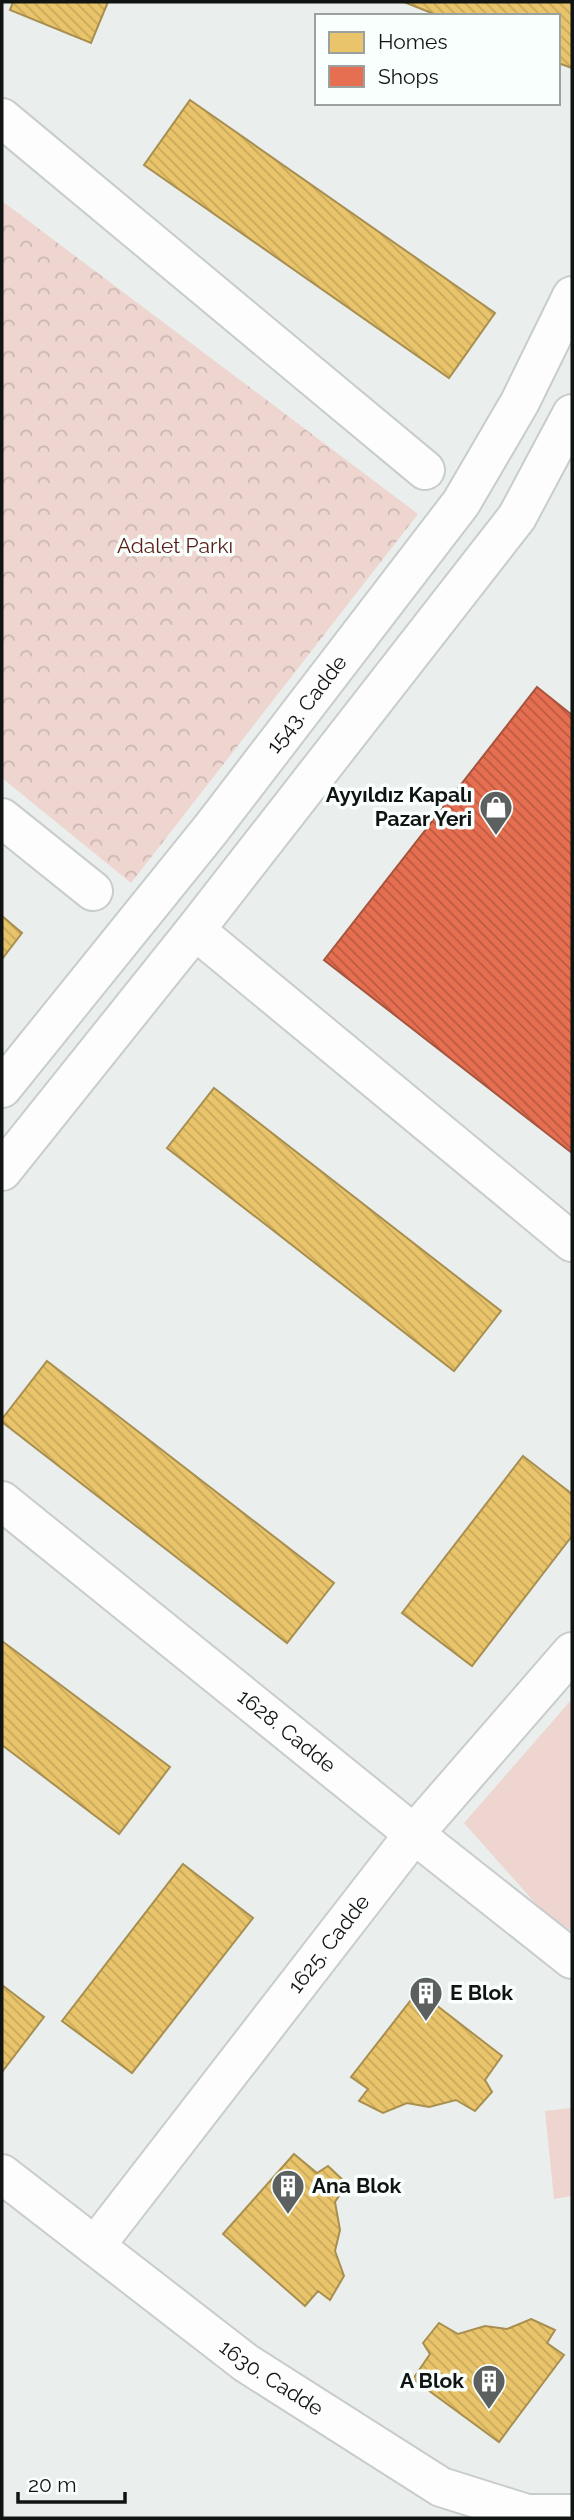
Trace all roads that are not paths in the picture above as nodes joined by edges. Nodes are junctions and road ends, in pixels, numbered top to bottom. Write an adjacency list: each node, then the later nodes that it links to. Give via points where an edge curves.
1 (2, 118): 4 (street)
2 (572, 296): 8 (street, 1543. Cadde, via 520,402 461,503 211,829)
3 (572, 414): 7 (street, via 517,517)
4 (425, 470)
5 (2, 818): 6 (street)
6 (93, 891)
7 (195, 930): 9 (street); 10 (street)
8 (2, 1088)
9 (2, 1171)
10 (572, 1242)
11 (2, 1501): 13 (street, 1628. Cadde)
12 (572, 1652): 13 (street, 1625. Cadde)
13 (414, 1835): 14 (street, 1628. Cadde); 16 (street, 1625. Cadde)
14 (572, 1959)
15 (2, 2174): 16 (street, 1630. Cadde)
16 (95, 2246): 17 (street, 1630. Cadde, via 246,2363)
17 (441, 2487): 18 (street, 1630. Cadde, via 527,2514); 19 (street)
18 (572, 2515)
19 (471, 2518)

